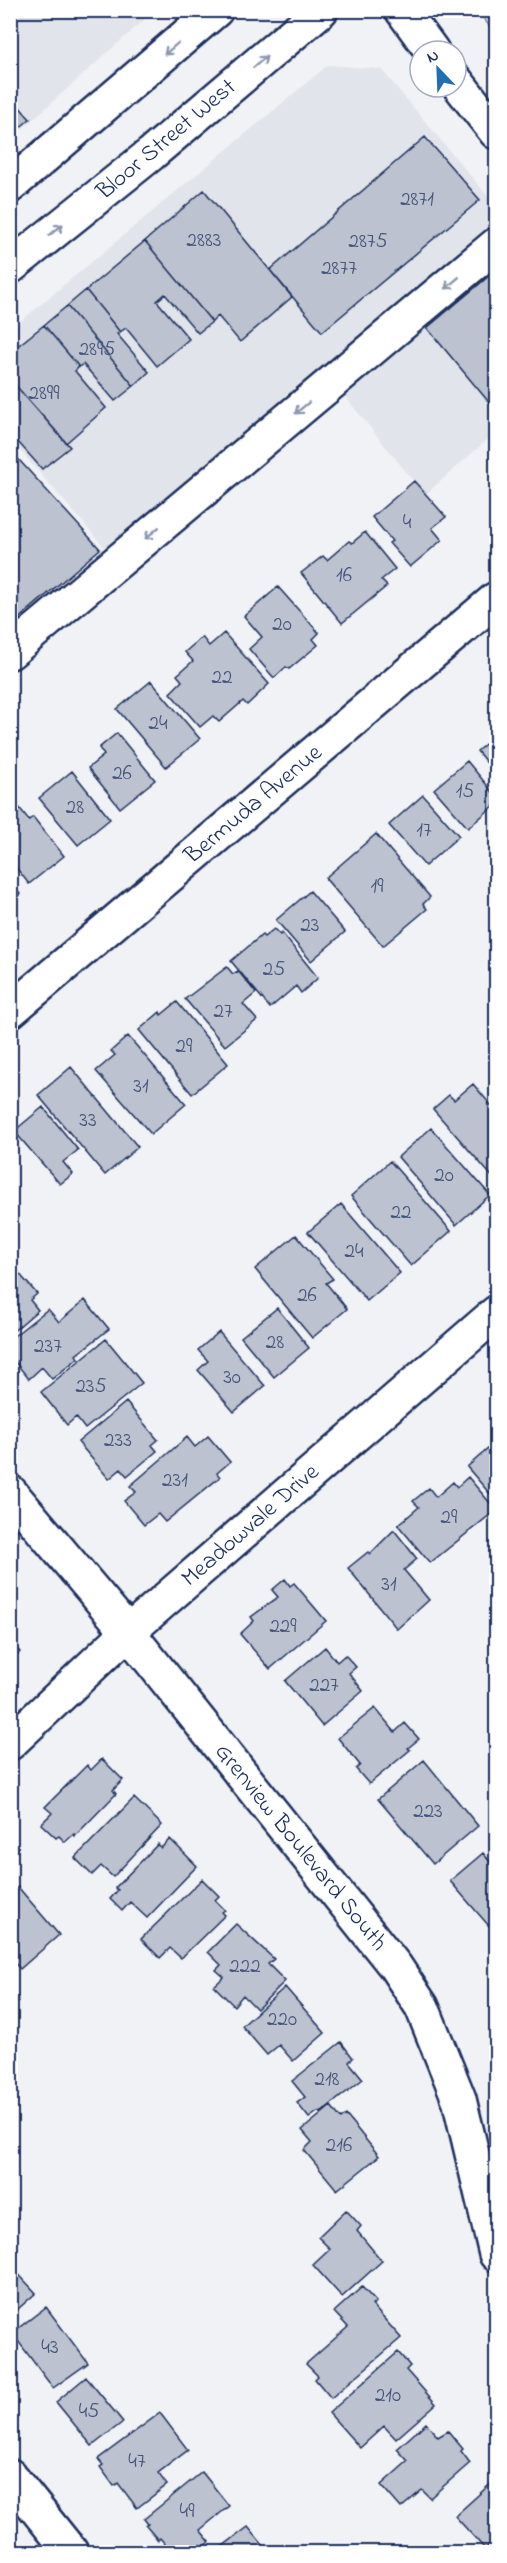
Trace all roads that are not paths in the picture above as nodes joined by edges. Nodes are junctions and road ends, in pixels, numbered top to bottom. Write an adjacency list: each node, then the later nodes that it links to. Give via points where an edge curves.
1 (216, 10): 7 (street, one-way to 7)
2 (321, 10): 9 (street, Bloor Street West, one-way to 2)
3 (402, 10): 4 (street)
4 (423, 39)
5 (468, 96): 6 (street)
6 (496, 132)
7 (10, 186)
8 (496, 245): 11 (street, one-way to 11)
9 (10, 267)
10 (496, 599): 12 (street, Bermuda Avenue)
11 (10, 652)
12 (10, 1011)
13 (496, 1314): 15 (street, Meadowvale Drive)
14 (10, 1492): 15 (street, Grenview Boulevard South)
15 (128, 1632): 16 (street, Meadowvale Drive); 17 (street, Grenview Boulevard South, via 395,1966 422,2007 459,2099)
16 (10, 1743)
17 (496, 2254)
18 (10, 2476): 19 (street)
19 (71, 2553)

